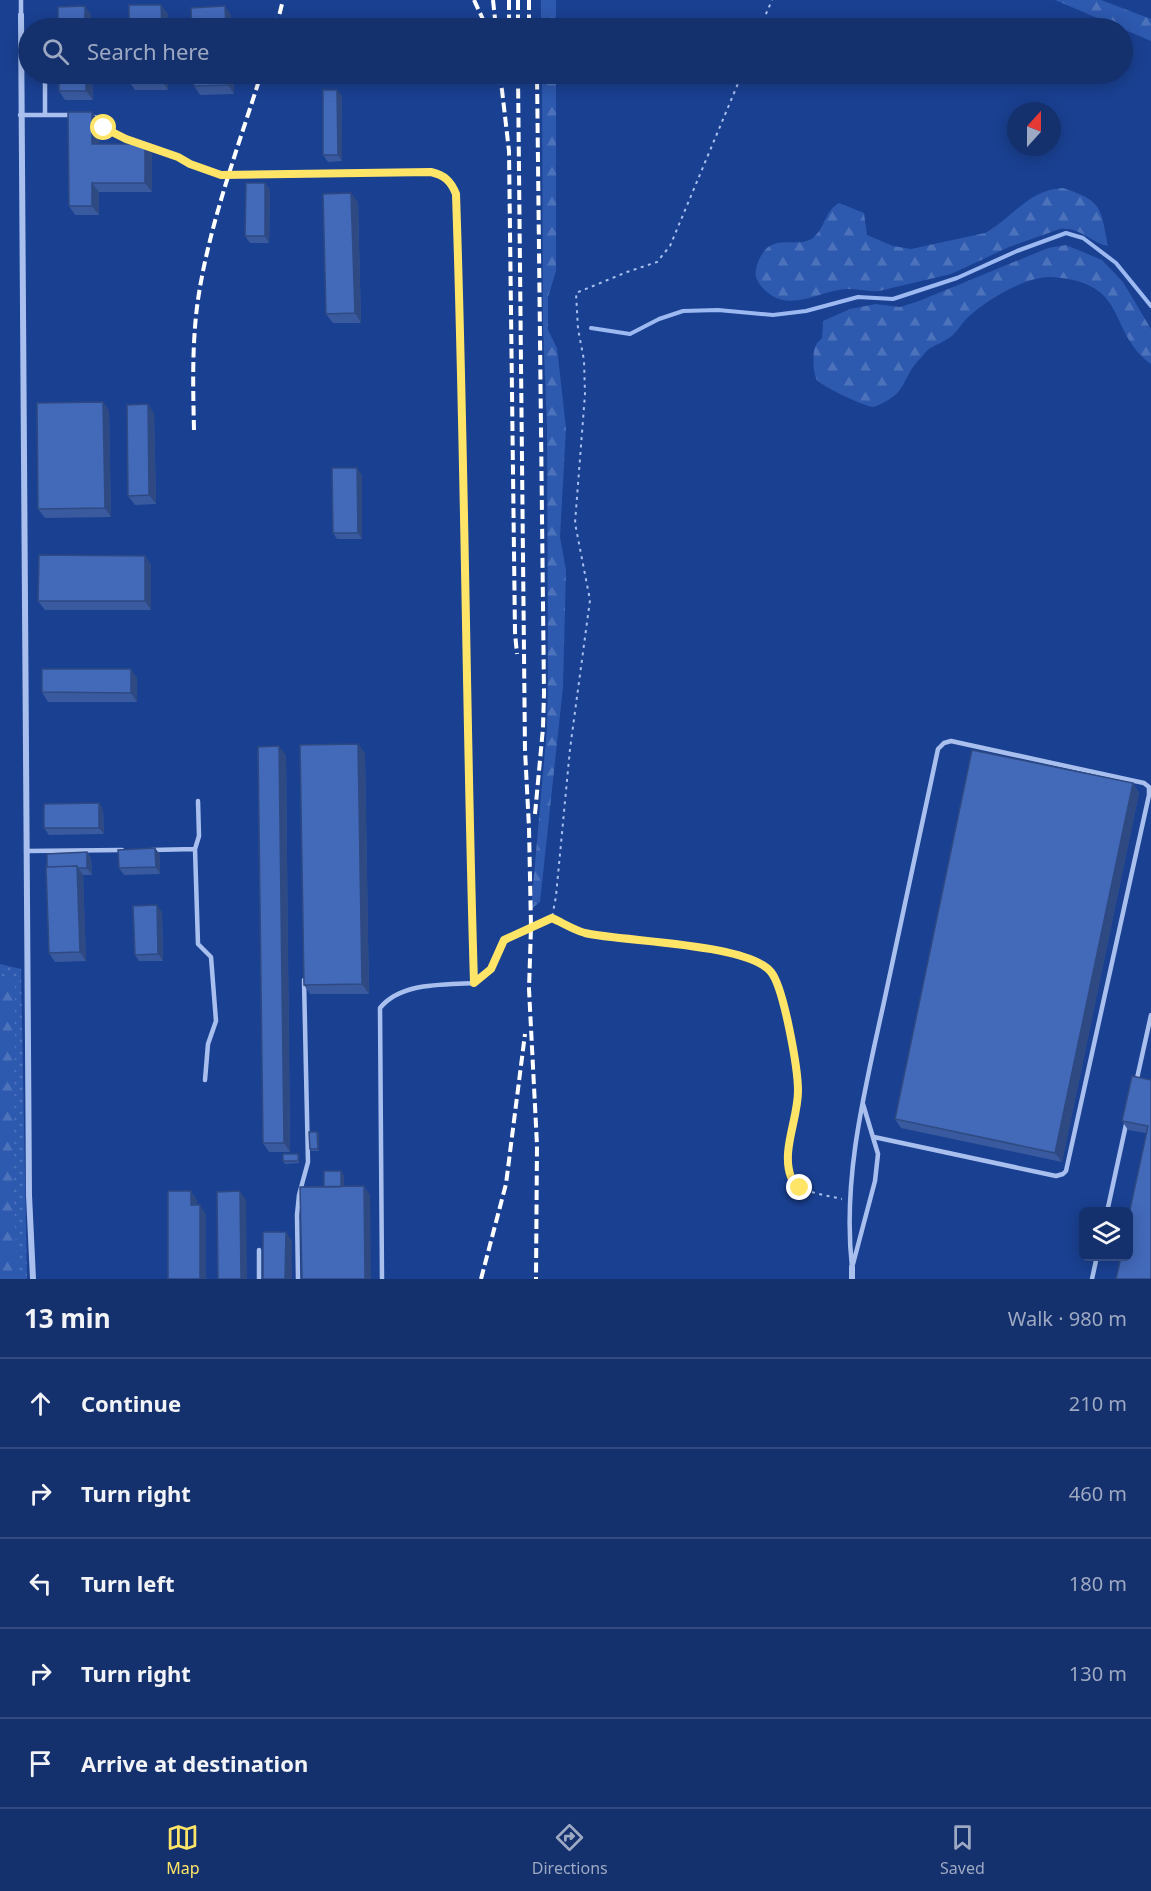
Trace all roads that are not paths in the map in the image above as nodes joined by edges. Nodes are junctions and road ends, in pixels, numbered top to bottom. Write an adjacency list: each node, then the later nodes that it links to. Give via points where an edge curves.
1 (21, 0): 2 (lane)
2 (21, 15): 3 (street)
3 (21, 18)
4 (20, 84): 9 (street)
5 (45, 84): 6 (lane)
6 (45, 115): 7 (lane); 9 (lane)
7 (78, 115)
8 (85, 115): 29 (lane, via 97,118 104,128 126,139 221,175 431,172 445,177 456,194 474,983 408,990 397,993 380,1008)
9 (20, 116): 14 (street)
10 (198, 801): 12 (lane, via 200,836)
11 (150, 849): 12 (lane)
12 (195, 849): 17 (lane, via 198,944 211,957 216,1022 208,1044)
13 (128, 850): 14 (lane)
14 (26, 851): 26 (street)
15 (304, 973): 28 (lane, via 308,1162 298,1195)
16 (1151, 1015): 18 (lane)
17 (205, 1080)
18 (1134, 1090)
19 (862, 1101): 21 (lane); 21 (lane, via 938,749 951,741 1149,787 1066,1171 1056,1176); 25 (lane, via 851,1176 848,1234)
20 (1129, 1112): 22 (lane)
21 (874, 1137): 25 (lane, via 878,1154 875,1181)
22 (1108, 1207)
23 (259, 1250): 27 (lane)
24 (1096, 1261): 31 (lane)
25 (852, 1267): 30 (street)
26 (33, 1279)
27 (259, 1279)
28 (298, 1279)
29 (382, 1279)
30 (852, 1279)
31 (1092, 1279)

